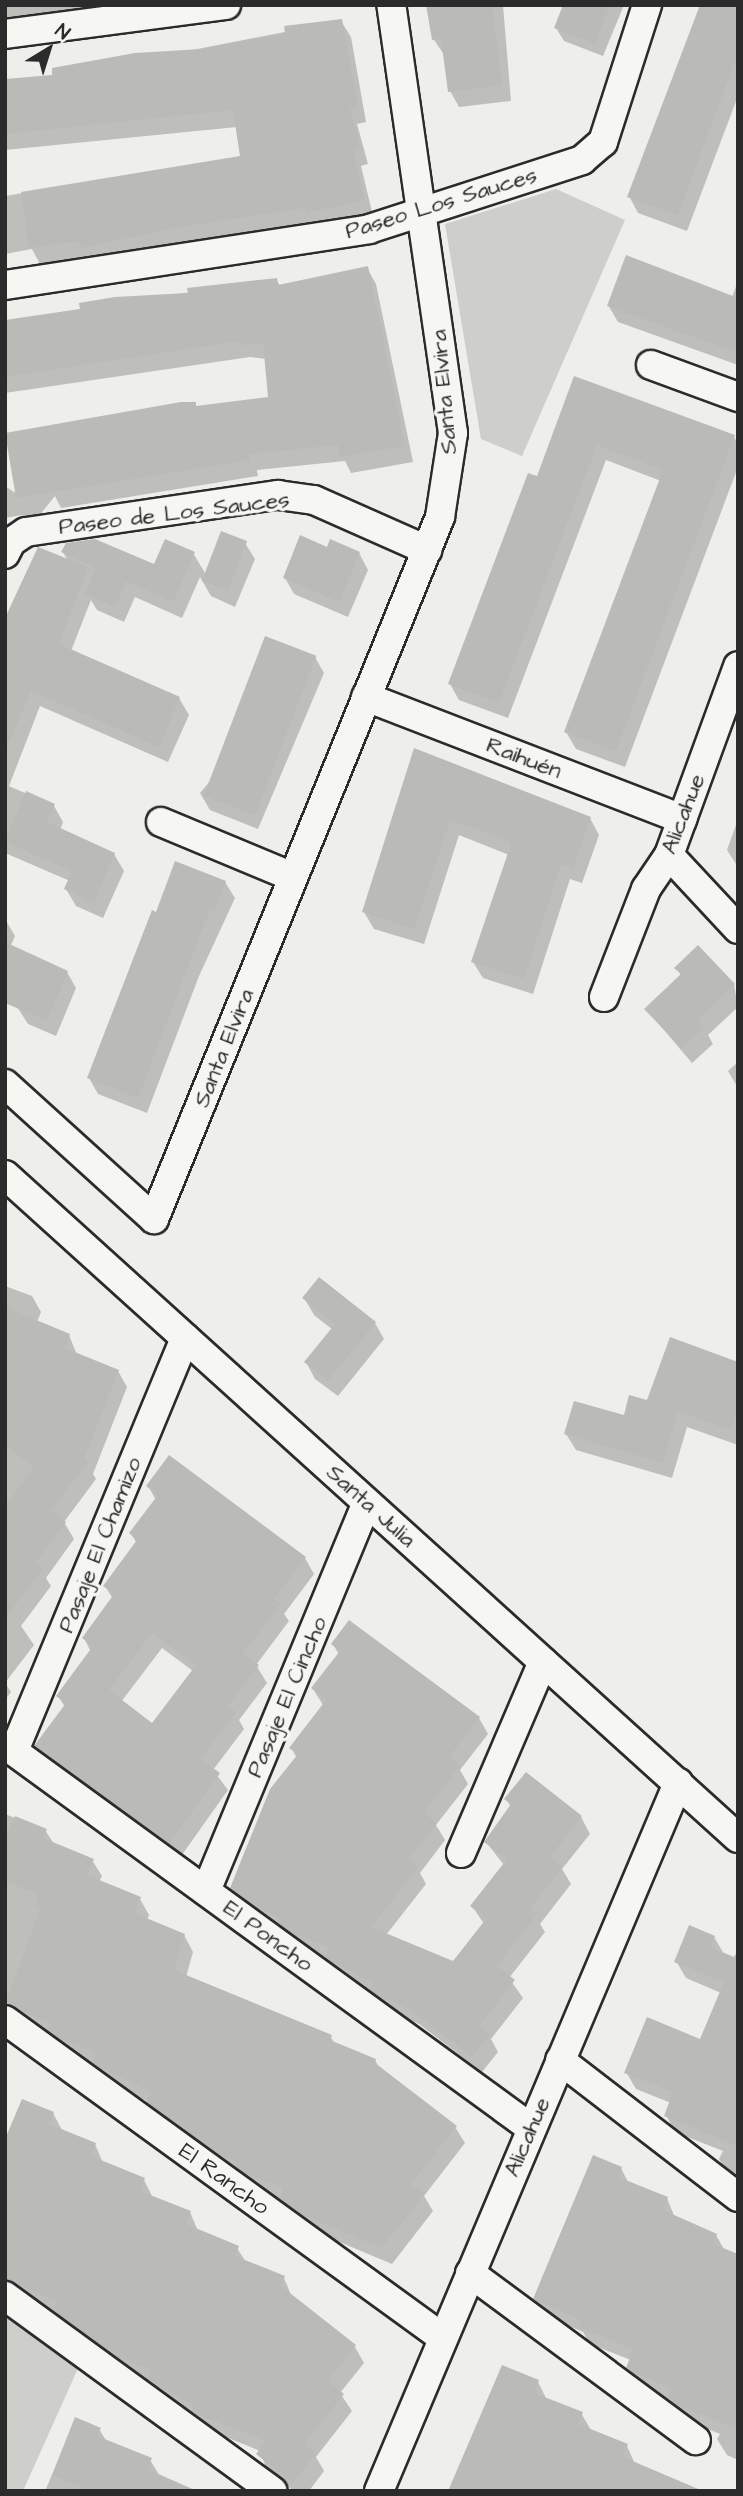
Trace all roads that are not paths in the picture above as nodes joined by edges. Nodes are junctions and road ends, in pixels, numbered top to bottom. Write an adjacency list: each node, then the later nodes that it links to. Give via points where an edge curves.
1 (226, 5): 4 (street)
2 (391, 5): 5 (street, Santa Elvira)
3 (647, 5): 5 (street, Paseo Los Sauces, via 603,142 582,160)
4 (5, 34)
5 (422, 212): 6 (street, Paseo Los Sauces, via 369,229); 9 (street, Santa Elvira, via 453,433 447,490)
6 (5, 285)
7 (651, 365): 8 (street)
8 (738, 397)
9 (426, 550): 10 (street, Paseo de Los Sauces, via 314,500 278,495 26,532 11,542); 12 (street, Santa Elvira)
10 (5, 554)
11 (738, 666): 13 (street, Alicahue)
12 (366, 697): 13 (street, Raihuén); 16 (street, Santa Elvira)
13 (682, 819): 15 (street, Alicahue)
14 (161, 822): 16 (street)
15 (669, 855): 17 (street); 18 (street, Alicahue, via 646,889)
16 (293, 877): 19 (street, Santa Elvira, via 154,1219)
17 (738, 929)
18 (604, 997)
19 (5, 1084)
20 (5, 1175): 21 (street, Santa Julia)
21 (185, 1338): 22 (street, Santa Julia); 24 (street, Pasaje El Chamizo)
22 (367, 1503): 23 (street, Santa Julia); 28 (street, Pasaje El Cincho)
23 (543, 1661): 25 (street, Santa Julia); 27 (street)
24 (10, 1748): 28 (street, El Poncho)
25 (678, 1783): 26 (street, Santa Julia); 30 (street, Alicahue)
26 (738, 1838)
27 (461, 1853)
28 (206, 1891): 31 (street, El Poncho)
29 (5, 2020): 35 (street, El Rancho)
30 (559, 2060): 31 (street, Alicahue); 32 (street)
31 (531, 2128): 33 (street, Alicahue)
32 (738, 2197)
33 (470, 2273): 35 (street, Alicahue); 36 (street)
34 (5, 2296): 38 (street)
35 (443, 2338): 37 (street, Alicahue)
36 (696, 2440)
37 (380, 2490)
38 (272, 2491)

